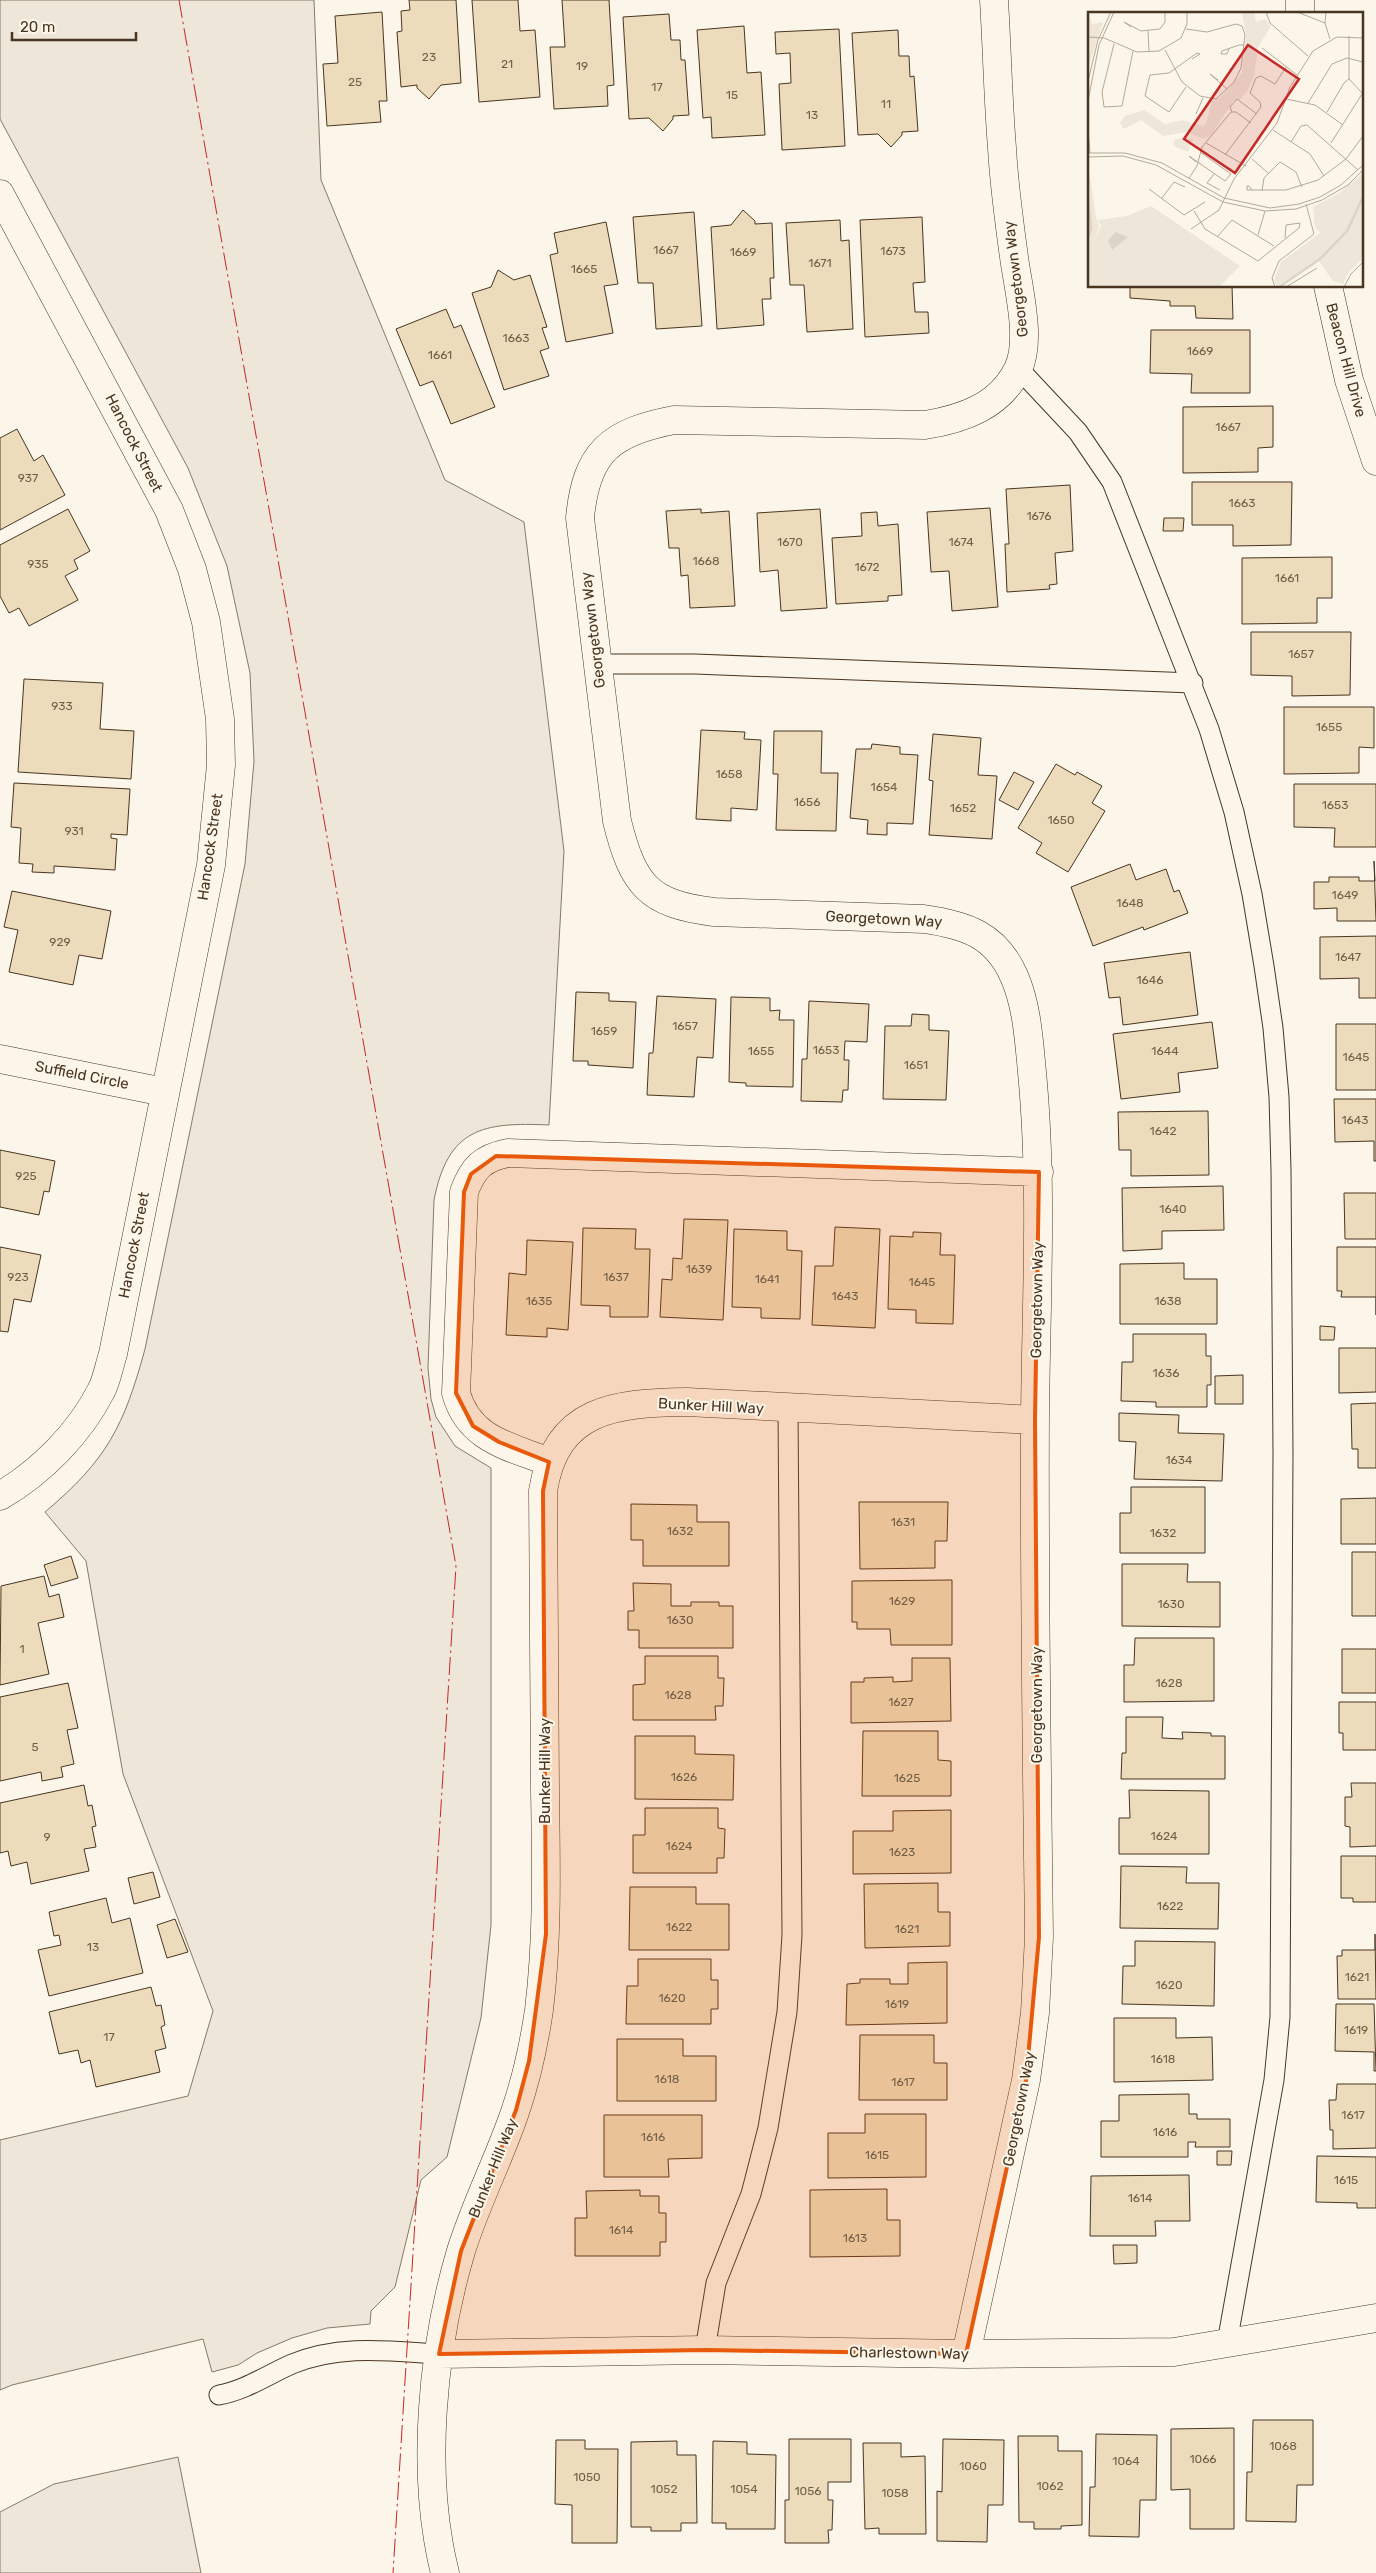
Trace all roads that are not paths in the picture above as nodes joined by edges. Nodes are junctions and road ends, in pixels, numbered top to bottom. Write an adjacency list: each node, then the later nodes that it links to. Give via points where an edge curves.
1 (994, 0): 4 (street, Georgetown Way, via 1002,148 1024,336)
2 (0, 194): 9 (street, Hancock Street, via 169,510 192,569 206,622 220,718 221,765 211,865)
3 (1328, 288): 5 (street, Beacon Hill Drive, via 1349,380)
4 (1018, 368): 6 (street, Georgetown Way, via 994,400 975,412 925,425 674,420 647,425 622,435 601,453 582,494 580,518); 7 (lane, via 1078,432 1112,482)
5 (1376, 461)
6 (598, 664): 7 (lane, via 695,664); 10 (street, Georgetown Way, via 610,775 624,849 634,871 648,889 663,900 684,908 714,912 924,919 954,923 979,933 999,951 1014,976 1024,1010)
7 (1193, 683): 16 (lane, via 1234,812 1252,894 1273,1028 1281,1170 1280,2017 1274,2080)
8 (0, 1059): 9 (street, Suffield Circle)
9 (164, 1092): 14 (street, Hancock Street, via 113,1354 102,1390 82,1422 58,1450 25,1481)
10 (1039, 1172): 12 (street, Georgetown Way); 13 (street, via 508,1153 482,1163 471,1174 464,1192 456,1393 465,1417 484,1435)
11 (788, 1409): 12 (street, Bunker Hill Way); 13 (street, Bunker Hill Way, via 687,1402 622,1405 601,1411 584,1421 570,1432); 17 (lane, via 792,1935 787,2012 768,2128 751,2194 716,2283)
12 (1035, 1420): 19 (street, Georgetown Way, via 1039,1937 1035,2012 1026,2080)
13 (549, 1462): 18 (street, Bunker Hill Way, via 543,1491 546,1934 539,2011 516,2110 461,2251)
14 (0, 1496)
15 (1376, 2318): 16 (street, Charlestown Way)
16 (1227, 2343): 19 (street, Charlestown Way, via 1174,2352)
17 (705, 2350): 18 (street, Charlestown Way); 19 (street, Charlestown Way)
18 (439, 2354): 20 (lane, via 361,2350 327,2354 292,2364 242,2390); 21 (street, Bunker Hill Way, via 432,2439 433,2493)
19 (966, 2354)
20 (219, 2396)
21 (445, 2573)

